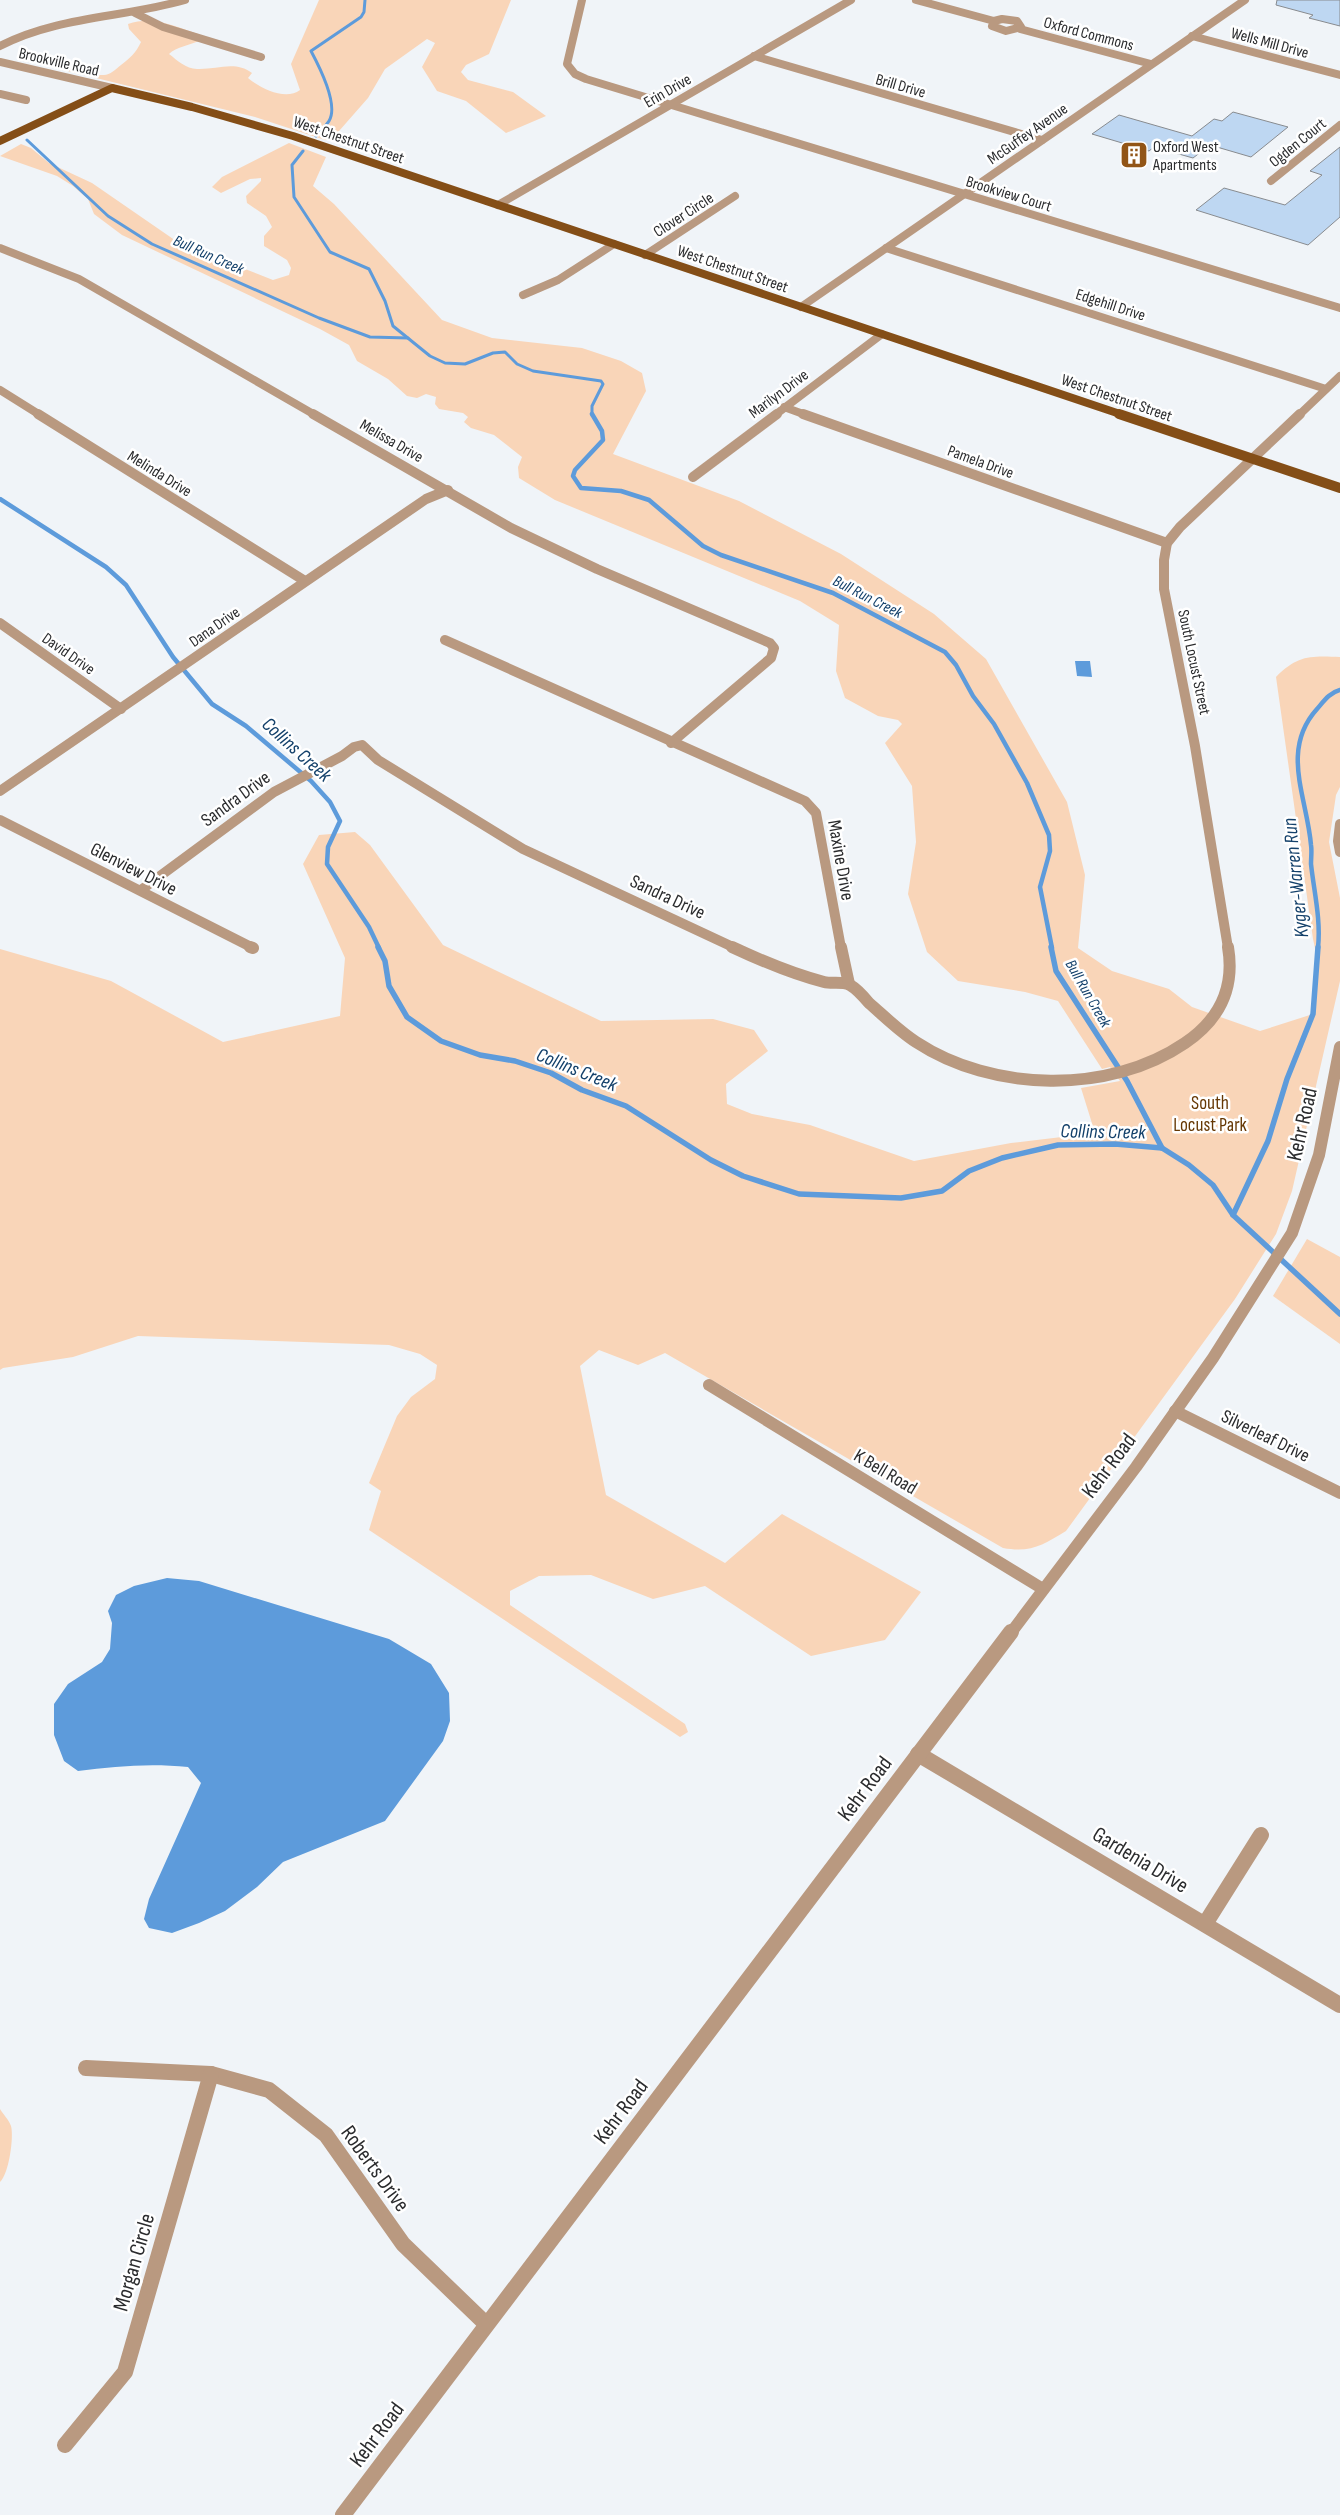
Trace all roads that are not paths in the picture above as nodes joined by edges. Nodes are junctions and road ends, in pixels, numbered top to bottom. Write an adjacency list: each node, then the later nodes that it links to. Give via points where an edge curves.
1 (185, 0): 6 (street)
2 (582, 0): 19 (street, Brookview Court, via 567,64 569,69 586,79)
3 (851, 0): 11 (street, Erin Drive)
4 (916, 0): 7 (street, Oxford Commons)
5 (1245, 0): 9 (street, McGuffey Avenue)
6 (135, 13): 10 (street, via 54,23 24,33); 12 (street, via 163,27)
7 (994, 22): 8 (street, Oxford Commons, via 1012,20 1019,23); 8 (street, Oxford Commons, via 992,26 1001,31)
8 (1020, 28): 14 (street, Oxford Commons)
9 (1192, 36): 14 (street, McGuffey Avenue); 15 (street, Wells Mill Drive)
10 (0, 46)
11 (754, 56): 19 (street, Erin Drive); 21 (street, Brill Drive)
12 (261, 57)
13 (0, 62): 16 (street, Brookville Road)
14 (1151, 64): 21 (street, McGuffey Avenue)
15 (1340, 75)
16 (112, 88): 22 (main road); 26 (main road, West Chestnut Street, via 256,124)
17 (0, 94): 18 (street)
18 (26, 100)
19 (669, 104): 24 (street, Brookview Court); 26 (street, Erin Drive)
20 (1340, 125): 23 (street, Ogden Court)
21 (1042, 140): 24 (street, McGuffey Avenue)
22 (0, 141)
23 (1271, 181)
24 (964, 194): 28 (street, McGuffey Avenue); 33 (street, Brookview Court)
25 (735, 196): 30 (street, Clover Circle)
26 (498, 205): 27 (main road, West Chestnut Street)
27 (614, 244): 30 (main road, West Chestnut Street); 31 (street, via 558,280)
28 (886, 248): 32 (street, McGuffey Avenue); 36 (street, Edgehill Drive)
29 (3, 251): 42 (street, Melissa Drive, via 79,280)
30 (645, 255): 32 (main road, West Chestnut Street)
31 (523, 295)
32 (801, 307): 34 (main road, West Chestnut Street)
33 (1340, 308)
34 (882, 334): 38 (street, Marilyn Drive); 39 (main road, West Chestnut Street)
35 (1340, 376): 36 (street)
36 (1326, 389): 39 (street)
37 (0, 390): 44 (street, Melinda Drive)
38 (784, 407): 40 (street, Marilyn Drive); 43 (street, Pamela Drive)
39 (1252, 458): 41 (main road, West Chestnut Street); 43 (street, via 1192,515)
40 (693, 477)
41 (1340, 488)
42 (448, 490): 44 (street, Dana Drive, via 426,499); 48 (street, Melissa Drive, via 522,533 762,639 774,648 771,658)
43 (1168, 544): 55 (street, South Locust Street, via 1164,560 1164,588 1208,810 1229,971 1227,994 1210,1020 1201,1032 1175,1051 1134,1070 1082,1080 1033,1080 975,1068 921,1046)
44 (305, 581): 47 (street, Dana Drive)
45 (0, 623): 47 (street, David Drive)
46 (445, 640): 48 (street, Maxine Drive)
47 (121, 708): 49 (street, Dana Drive)
48 (671, 743): 55 (street, Maxine Drive, via 812,807 816,813)
49 (0, 791)
50 (0, 820): 53 (street, Glenview Drive)
51 (1340, 824): 52 (street)
52 (1340, 852)
53 (141, 890): 54 (street, Glenview Drive); 55 (street, Sandra Drive, via 296,778 361,745 366,746 378,760 523,850 776,967 826,983)
54 (253, 948)
55 (849, 984)
56 (1340, 1047): 58 (street, Kehr Road, via 1319,1155 1292,1233 1267,1276)
57 (709, 1386): 60 (street, K Bell Road)
58 (1175, 1411): 59 (street, Silverleaf Drive); 60 (street, Kehr Road)
59 (1340, 1493)
60 (1044, 1588): 61 (street, Kehr Road)
61 (918, 1754): 63 (street, Gardenia Drive); 67 (street, Kehr Road)
62 (1261, 1835): 63 (street)
63 (1205, 1924): 64 (street, Gardenia Drive)
64 (1340, 2005)
65 (86, 2068): 66 (street, Roberts Drive)
66 (210, 2074): 67 (street, Roberts Drive, via 268,2090 326,2135 403,2244); 68 (street, Morgan Circle, via 125,2372)
67 (486, 2324): 69 (street, Kehr Road)
68 (65, 2445)
69 (343, 2515)

